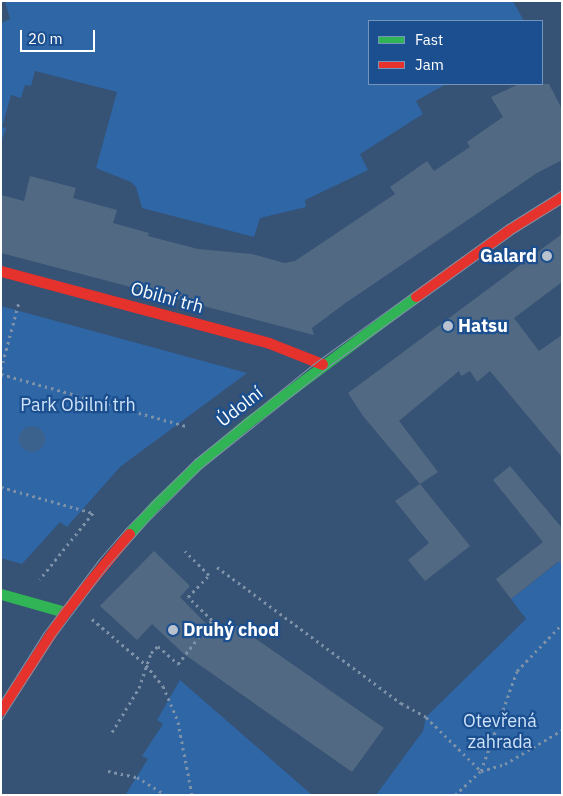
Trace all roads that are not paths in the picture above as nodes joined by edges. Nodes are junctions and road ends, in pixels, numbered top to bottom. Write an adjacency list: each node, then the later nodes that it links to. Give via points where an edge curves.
1 (562, 197): 3 (street, Údolní, via 495,239)
2 (1, 271): 3 (street, Obilní trh, via 269,343)
3 (322, 364): 5 (street, Údolní, via 198,464 134,528)
4 (1, 594): 5 (street)
5 (65, 612): 6 (street, Údolní)
6 (1, 710)

